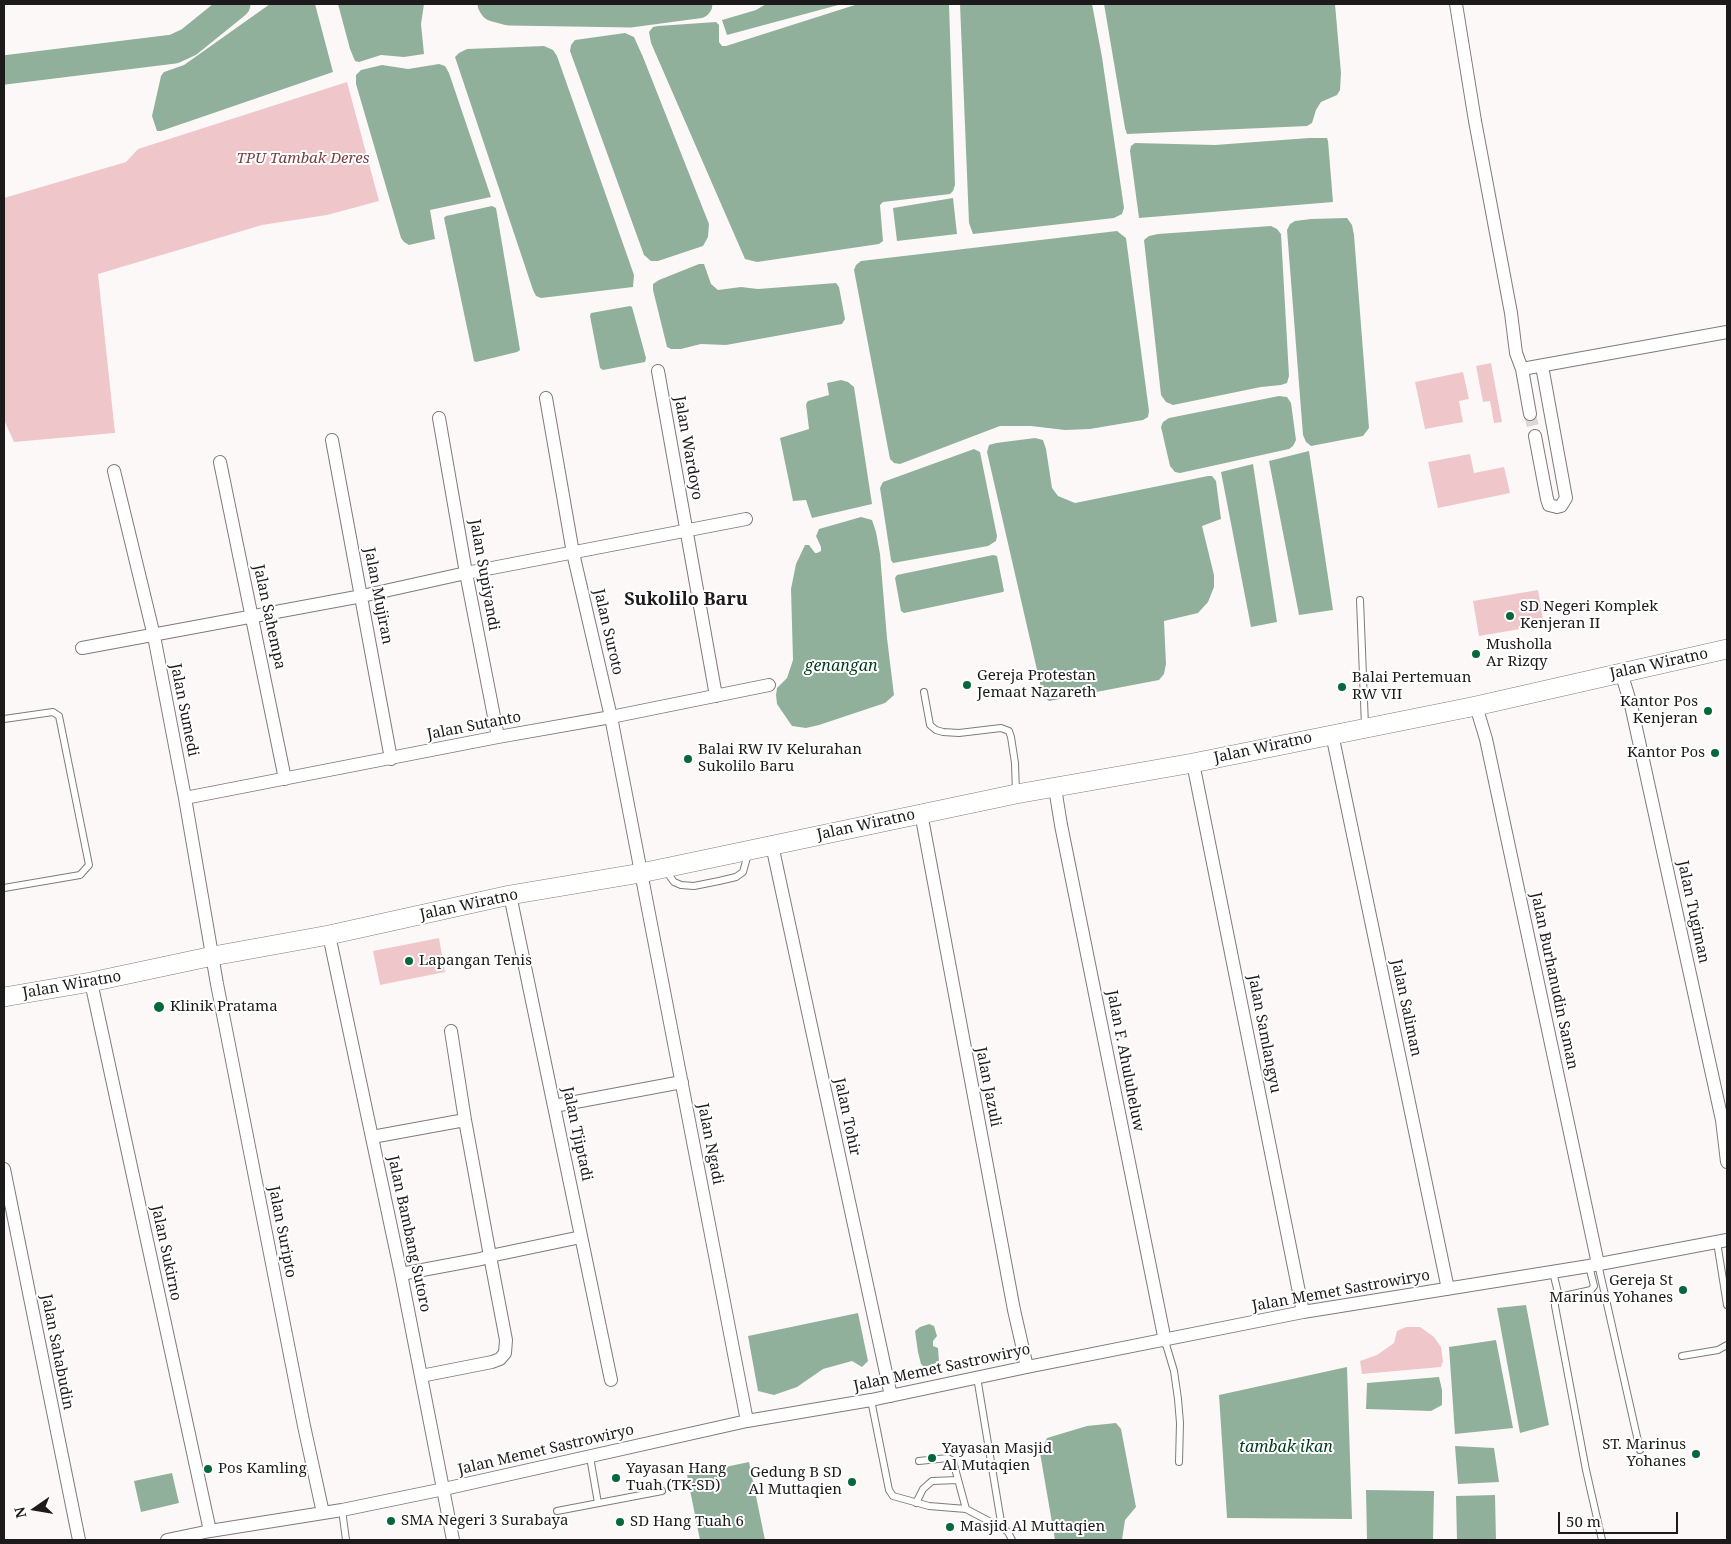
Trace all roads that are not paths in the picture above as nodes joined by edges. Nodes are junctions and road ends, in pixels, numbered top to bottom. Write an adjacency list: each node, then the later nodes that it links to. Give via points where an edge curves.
1 (1456, 4): 4 (street, via 1516,353)
2 (1727, 332): 3 (street)
3 (1542, 366): 4 (street); 9 (street, via 1566,498 1561,506 1549,505)
4 (1522, 369): 7 (street)
5 (658, 372): 14 (street, Jalan Wardoyo)
6 (546, 398): 15 (street, Jalan Suroto)
7 (1530, 414)
8 (439, 418): 16 (street, Jalan Supiyandi)
9 (1534, 436)
10 (332, 440): 17 (street, Jalan Mujiran)
11 (220, 462): 19 (street, Jalan Sahempa)
12 (114, 471): 20 (street, Jalan Sumedi)
13 (746, 519): 14 (street)
14 (686, 531): 15 (street); 26 (street, Jalan Wardoyo)
15 (573, 553): 16 (street); 28 (street, Jalan Suroto)
16 (466, 573): 17 (street); 32 (street, Jalan Supiyandi)
17 (362, 596): 19 (street); 33 (street, Jalan Mujiran)
18 (1360, 600): 30 (lane)
19 (252, 616): 20 (street); 35 (street, Jalan Sahempa)
20 (154, 636): 21 (street); 38 (street, Jalan Sumedi)
21 (82, 648)
22 (1727, 649): 23 (main road, Jalan Wiratno)
23 (1621, 672): 27 (main road, Jalan Wiratno); 53 (street, Jalan Tugiman, via 1716,1091)
24 (769, 685): 26 (street, Jalan Sutanto)
25 (924, 692): 37 (lane, via 930,725 936,730 959,733 1001,728 1009,731 1016,763)
26 (716, 696): 28 (street, Jalan Sutanto)
27 (1476, 706): 30 (main road, Jalan Wiratno); 58 (street, Jalan Burhanudin Saman, via 1486,739)
28 (611, 717): 32 (street, Jalan Sutanto); 41 (street, Jalan Suroto)
29 (4, 719): 42 (lane, via 53,712 59,716 89,865 80,875)
30 (1365, 728): 31 (main road, Jalan Wiratno)
31 (1332, 734): 34 (main road, Jalan Wiratno); 61 (street, Jalan Saliman)
32 (498, 737): 33 (street, Jalan Sutanto)
33 (391, 759): 35 (street, Jalan Sutanto)
34 (1193, 763): 36 (main road, Jalan Wiratno); 64 (street, Jalan Samlangyu)
35 (285, 779): 38 (street, Jalan Sutanto)
36 (1055, 788): 37 (main road, Jalan Wiratno); 65 (street, Jalan F. Ahuluheluw)
37 (1016, 794): 39 (main road, Jalan Wiratno)
38 (185, 798): 45 (street, Jalan Sumedi)
39 (921, 813): 40 (main road, Jalan Wiratno); 68 (street, Jalan Jazuli)
40 (772, 845): 41 (main road, Jalan Wiratno); 72 (street, Jalan Tohir)
41 (641, 873): 43 (main road, Jalan Wiratno); 49 (street, Jalan Ngadi)
42 (4, 888)
43 (510, 895): 44 (main road, Jalan Wiratno); 50 (street, Jalan Tjiptadi)
44 (329, 935): 45 (main road, Jalan Wiratno); 52 (street, Jalan Bambang Sutoro)
45 (213, 956): 46 (main road, Jalan Wiratno); 87 (street, Jalan Suripto)
46 (91, 982): 47 (main road, Jalan Wiratno); 89 (street, Jalan Sukirno)
47 (4, 997)
48 (451, 1031): 51 (street)
49 (682, 1082): 50 (street); 74 (street, Jalan Ngadi)
50 (554, 1106): 55 (street, Jalan Tjiptadi)
51 (465, 1120): 52 (street); 57 (street)
52 (372, 1137): 60 (street, Jalan Bambang Sutoro)
53 (1727, 1162)
54 (4, 1169): 90 (street, Jalan Sahabudin)
55 (581, 1237): 57 (street); 71 (street, Jalan Tjiptadi)
56 (1722, 1241): 58 (street, Jalan Memet Sastrowiryo); 63 (lane)
57 (490, 1256): 60 (street); 69 (street, via 506,1340 505,1353 492,1362)
58 (1594, 1265): 59 (street, Jalan Memet Sastrowiryo); 62 (lane, via 1594,1286 1591,1290); 75 (lane)
59 (1553, 1272): 61 (street, Jalan Memet Sastrowiryo); 62 (lane)
60 (401, 1274): 69 (street, Jalan Bambang Sutoro)
61 (1448, 1289): 64 (street, Jalan Memet Sastrowiryo)
62 (1560, 1297): 95 (lane, via 1555,1306)
63 (1727, 1305)
64 (1303, 1312): 65 (street, Jalan Memet Sastrowiryo)
65 (1165, 1341): 68 (street, Jalan Memet Sastrowiryo); 78 (lane, via 1178,1399)
66 (1727, 1345): 67 (lane, via 1718,1350)
67 (1682, 1356)
68 (1027, 1367): 70 (street, Jalan Memet Sastrowiryo)
69 (421, 1376): 80 (street, Jalan Bambang Sutoro)
70 (977, 1377): 72 (street, Jalan Memet Sastrowiryo); 88 (lane)
71 (611, 1380)
72 (890, 1396): 73 (street, Jalan Memet Sastrowiryo)
73 (871, 1400): 74 (street, Jalan Memet Sastrowiryo); 83 (lane, via 889,1490 893,1496)
74 (747, 1421): 76 (street, Jalan Memet Sastrowiryo)
75 (1640, 1450)
76 (590, 1457): 80 (street, Jalan Memet Sastrowiryo); 82 (lane)
77 (919, 1461): 79 (lane, via 951,1459)
78 (1179, 1462)
79 (958, 1480): 83 (lane, via 932,1481 923,1489); 84 (lane)
80 (444, 1489): 85 (street, Jalan Memet Sastrowiryo); 93 (street, Jalan Bambang Sutoro)
81 (662, 1491): 82 (lane)
82 (598, 1503): 86 (lane)
83 (916, 1503): 84 (lane)
84 (966, 1509): 88 (lane)
85 (342, 1510): 87 (street, Jalan Memet Sastrowiryo); 92 (lane)
86 (557, 1511)
87 (323, 1513): 89 (street, Jalan Memet Sastrowiryo)
88 (1002, 1528): 94 (lane)
89 (210, 1531): 91 (street, Jalan Memet Sastrowiryo)
90 (79, 1540)
91 (167, 1540)
92 (346, 1540)
93 (453, 1540)
94 (1012, 1540)
95 (1602, 1540)

